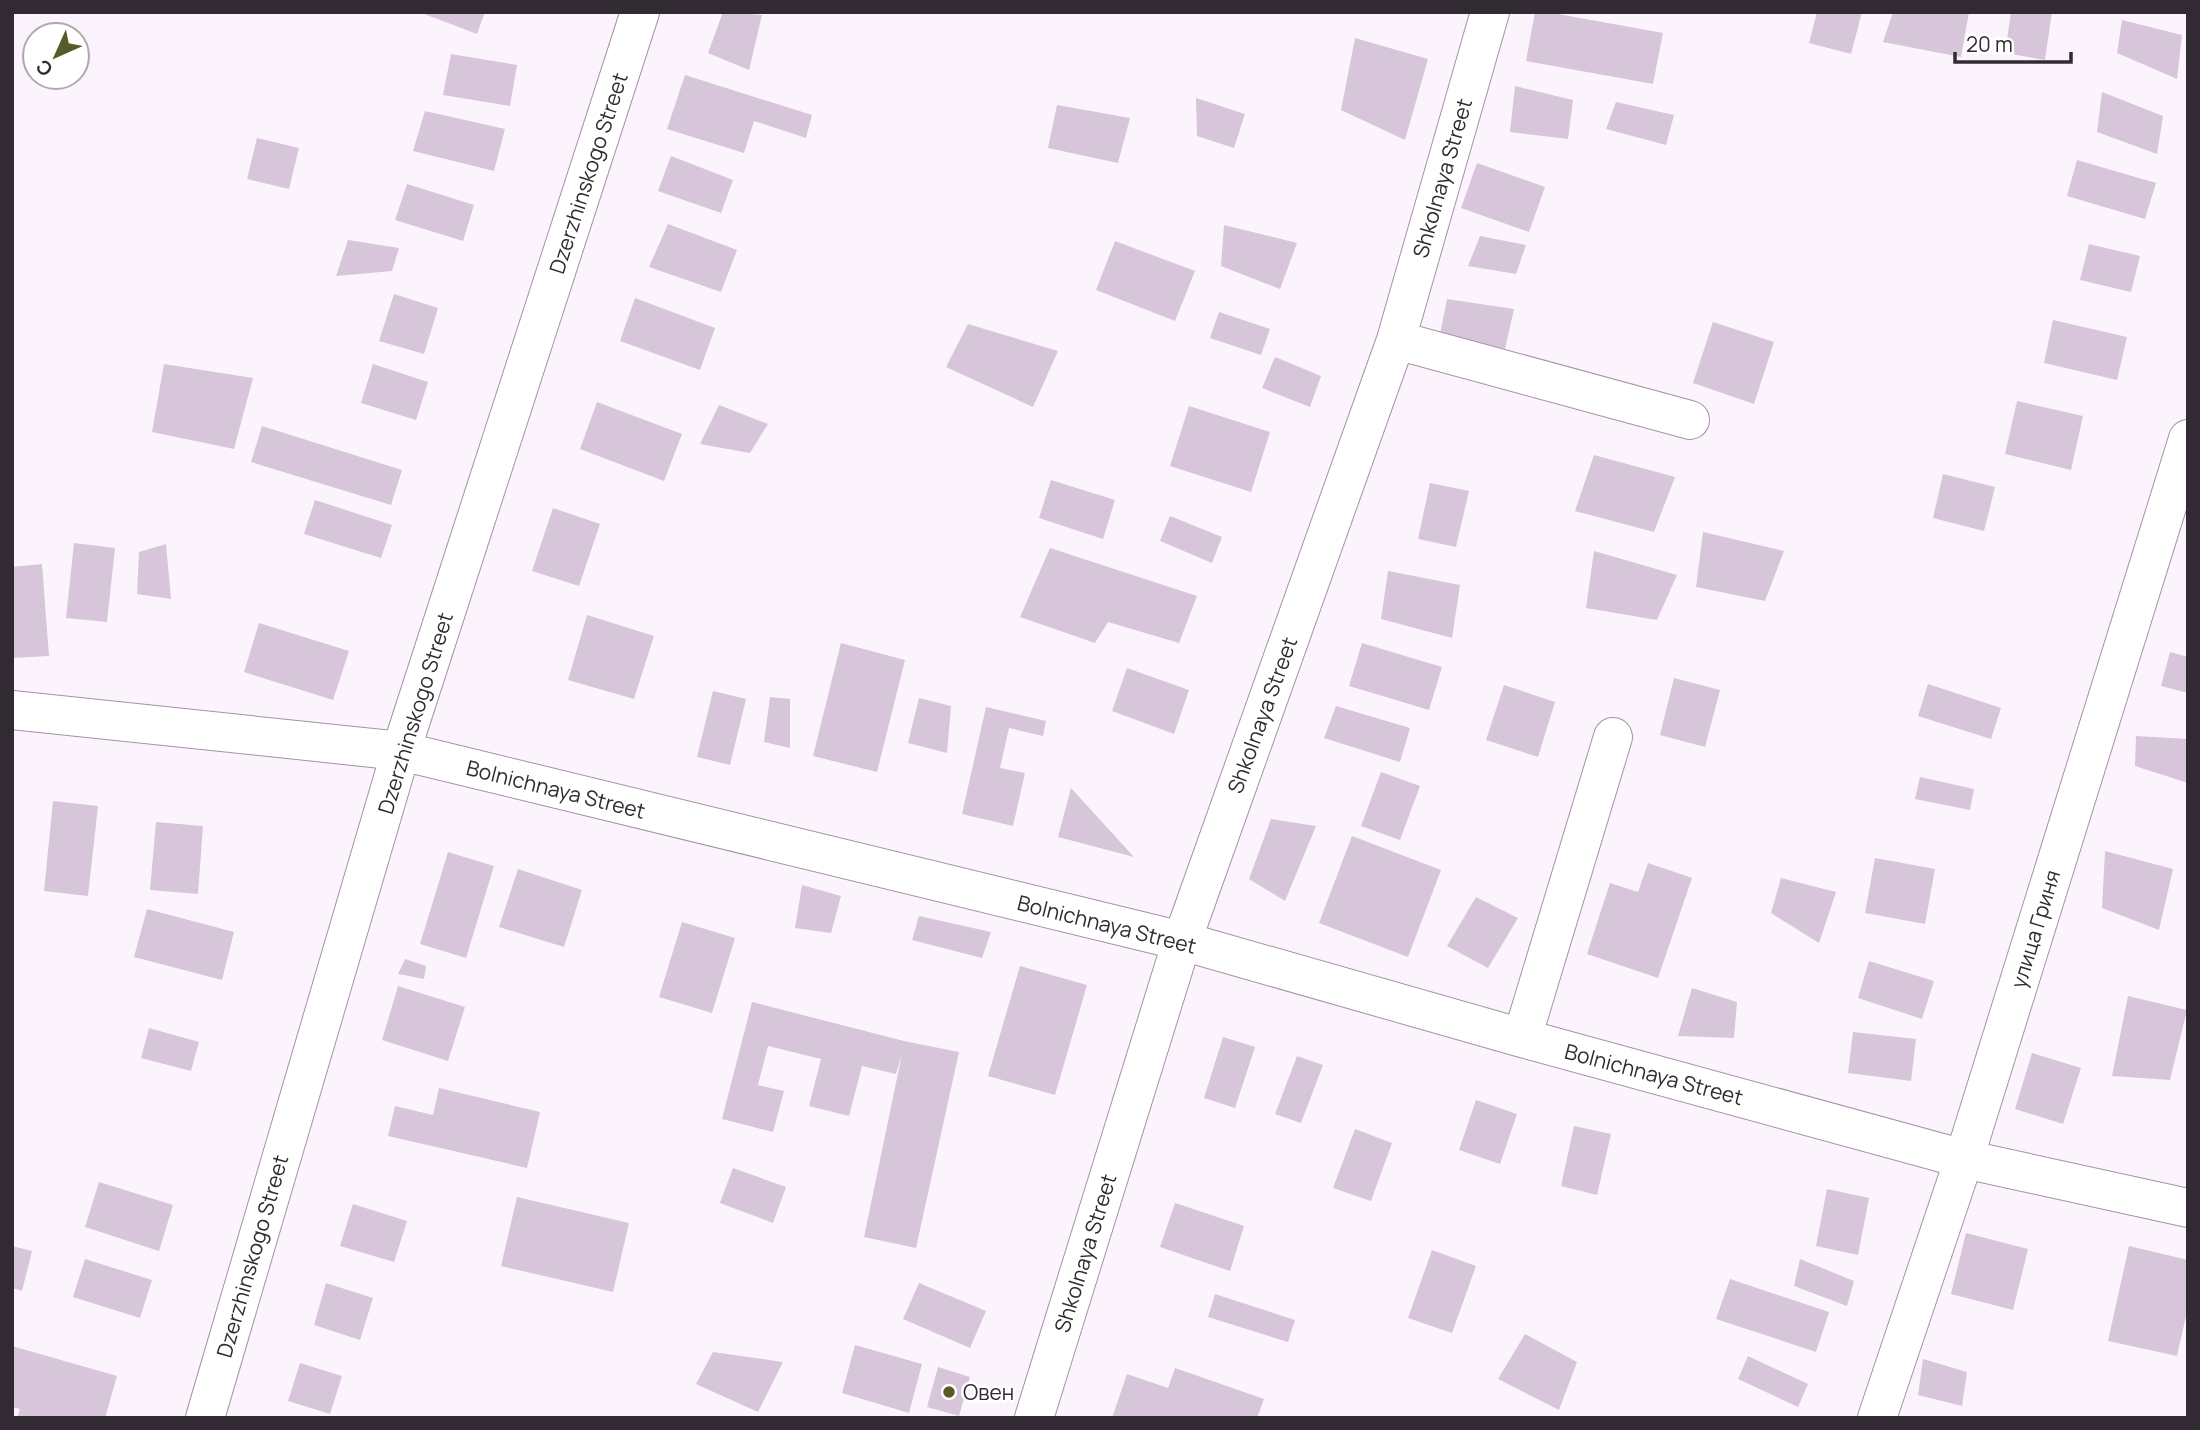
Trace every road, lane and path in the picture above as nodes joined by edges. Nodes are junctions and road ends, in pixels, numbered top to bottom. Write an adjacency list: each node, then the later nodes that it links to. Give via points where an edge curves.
1 (640, 12): 8 (street, Dzerzhinskogo Street)
2 (1490, 12): 3 (street, Shkolnaya Street)
3 (1396, 340): 4 (street); 9 (street, Shkolnaya Street)
4 (1690, 421)
5 (2188, 439): 11 (street, улица Гриня)
6 (12, 710): 8 (street, Bolnichnaya Street)
7 (1613, 737): 10 (street)
8 (401, 751): 9 (street, Bolnichnaya Street); 13 (street, Dzerzhinskogo Street)
9 (1182, 941): 10 (street, Bolnichnaya Street); 14 (street, Shkolnaya Street)
10 (1522, 1038): 11 (street, Bolnichnaya Street)
11 (1964, 1159): 12 (street, Bolnichnaya Street); 15 (street, улица Гриня)
12 (2188, 1208)
13 (205, 1418)
14 (1034, 1418)
15 (1877, 1418)

